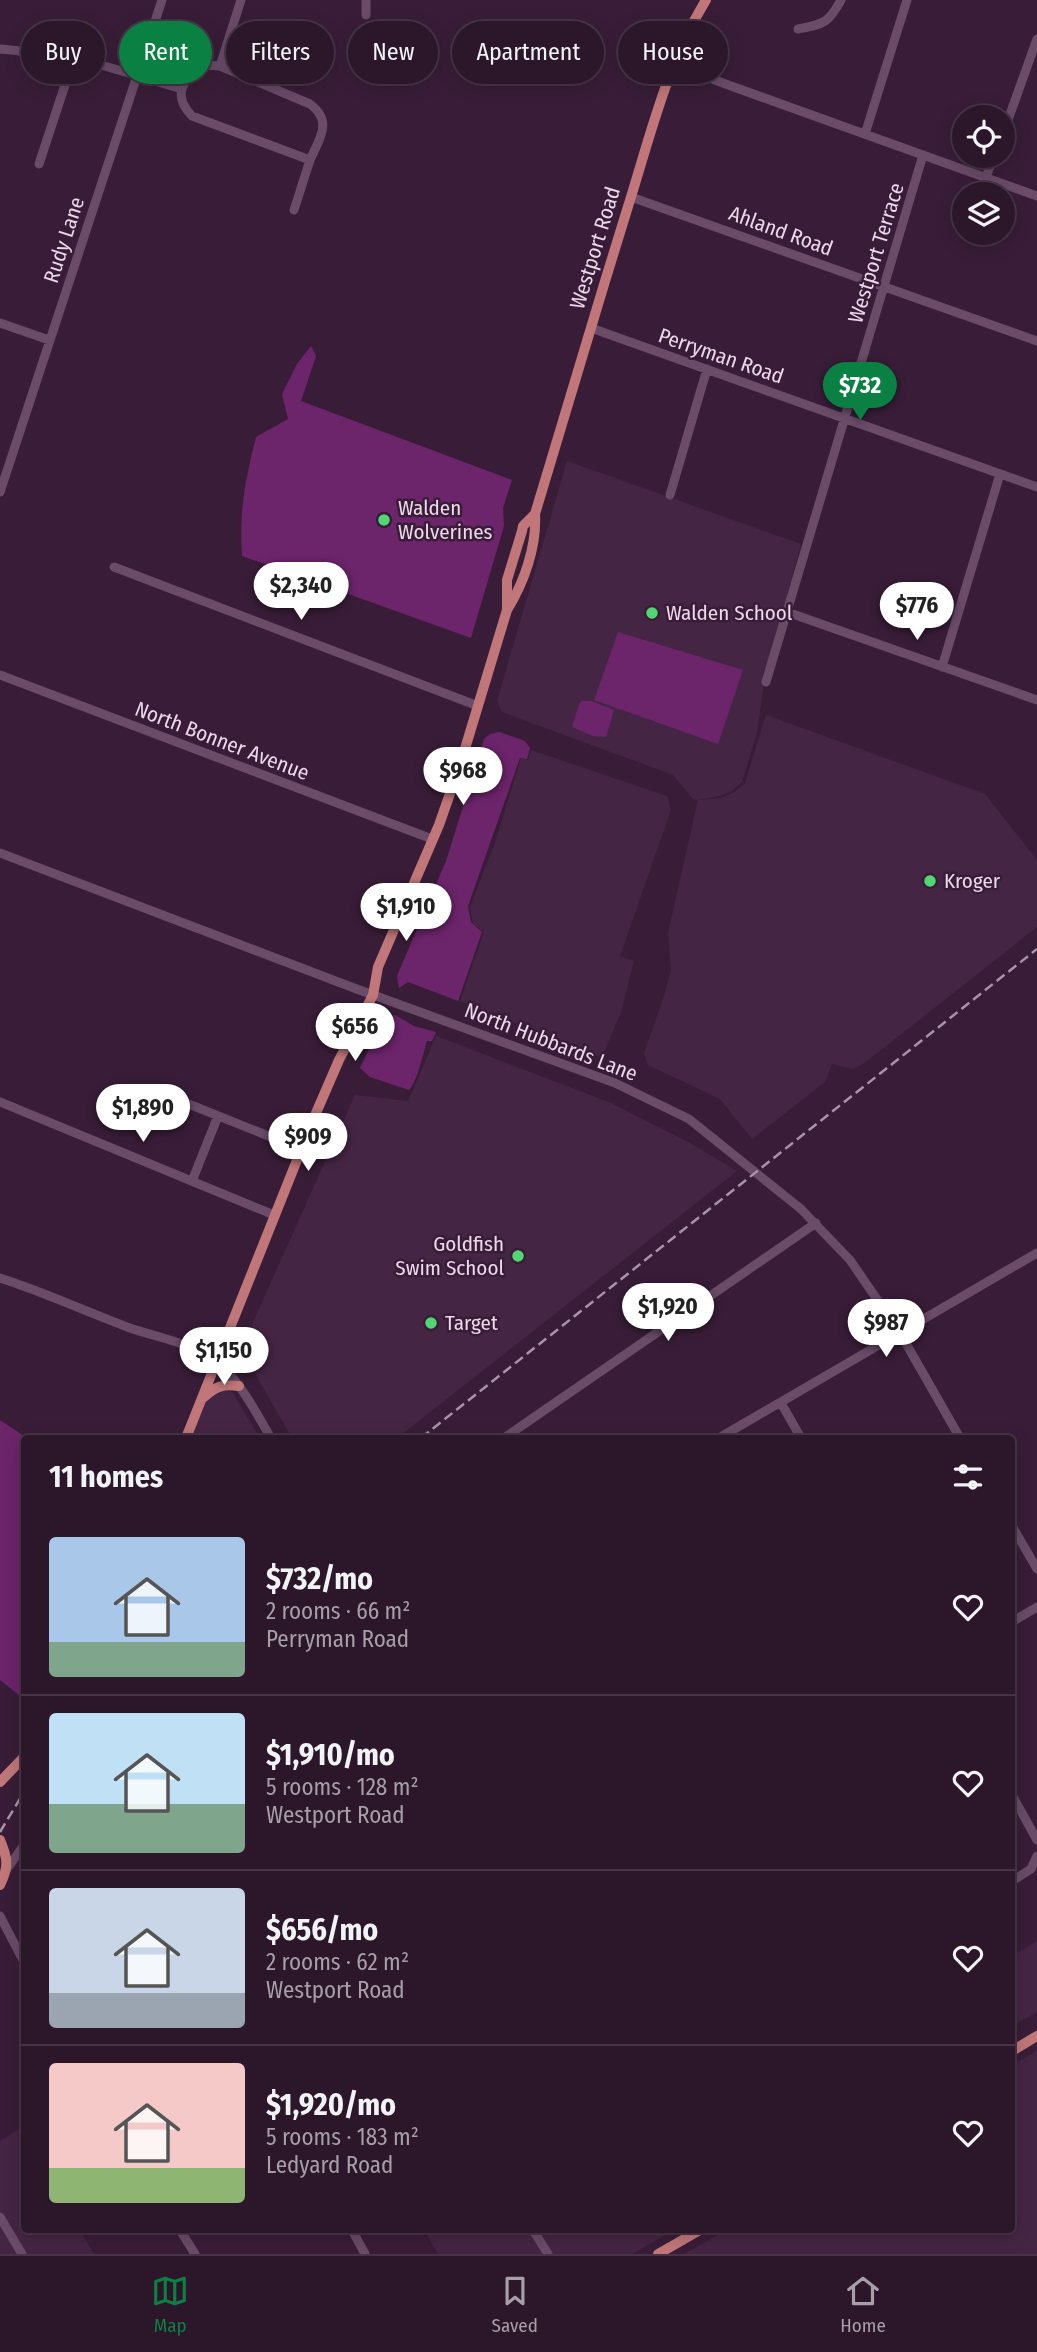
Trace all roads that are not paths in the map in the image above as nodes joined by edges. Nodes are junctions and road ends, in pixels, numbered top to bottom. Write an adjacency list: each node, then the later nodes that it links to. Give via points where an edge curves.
1 (162, 0): 8 (street, Rudy Lane)
2 (241, 0): 14 (street)
3 (366, 0): 7 (street)
4 (706, 0): 9 (main road, Westport Road)
5 (841, 0): 10 (street, via 822,24)
6 (907, 0): 22 (street)
7 (366, 15)
8 (155, 21)
9 (695, 21)
10 (798, 29)
11 (1037, 39): 21 (street)
12 (0, 49): 13 (street)
13 (21, 51)
14 (220, 66): 20 (street, via 194,68); 24 (street, via 320,112 322,133)
15 (65, 84): 25 (street)
16 (134, 84): 34 (street, Rudy Lane)
17 (164, 84): 20 (street)
18 (668, 84): 29 (main road, Westport Road)
19 (726, 84): 22 (street)
20 (181, 89): 24 (street, via 184,108 192,116)
21 (1013, 105)
22 (865, 134): 23 (street)
23 (923, 155): 27 (street); 31 (street, Westport Terrace)
24 (310, 160): 30 (street)
25 (39, 164)
26 (990, 168): 27 (street)
27 (986, 177): 28 (street)
28 (1037, 196)
29 (631, 197): 31 (street, Ahland Road); 33 (main road, Westport Road)
30 (294, 210)
31 (885, 287): 35 (street, Ahland Road); 37 (street, Westport Terrace)
32 (0, 323): 34 (street)
33 (591, 328): 36 (street, Perryman Road); 49 (main road, Westport Road, via 535,514 523,526 507,580 507,610)
34 (49, 340): 38 (street, Rudy Lane)
35 (1037, 341)
36 (707, 369): 37 (street, Perryman Road); 42 (street)
37 (845, 418): 39 (street, Perryman Road); 44 (street, Westport Terrace)
38 (2, 474): 41 (street, Rudy Lane)
39 (1000, 474): 40 (street, Perryman Road); 45 (street)
40 (1037, 487)
41 (0, 492)
42 (670, 495)
43 (114, 567): 49 (street)
44 (787, 612): 45 (street); 47 (street, Westport Terrace)
45 (942, 667): 48 (street)
46 (0, 675): 50 (street, North Bonner Avenue)
47 (766, 682)
48 (1037, 701)
49 (478, 706): 50 (main road, Westport Road)
50 (432, 839): 52 (main road, Westport Road, via 379,967)
51 (0, 853): 52 (street, North Hubbards Lane)
52 (373, 995): 58 (main road, Westport Road, via 339,1060); 59 (street, North Hubbards Lane, via 661,1104 698,1126)
53 (171, 1097): 55 (street)
54 (0, 1102): 57 (street)
55 (218, 1115): 56 (street); 57 (street)
56 (271, 1137)
57 (192, 1181): 58 (street)
58 (274, 1215): 63 (main road, Westport Road)
59 (816, 1223): 62 (street, North Hubbards Lane, via 850,1260); 69 (street)
60 (1036, 1258): 62 (street)
61 (0, 1278): 63 (street, via 160,1336)
62 (900, 1333): 66 (street); 72 (street, North Hubbards Lane)
63 (217, 1363): 64 (street); 65 (main road, Westport Road)
64 (239, 1386): 65 (main road, via 223,1384); 68 (street)
65 (202, 1399): 67 (main road, Westport Road)
66 (780, 1403): 70 (street); 71 (street)
67 (187, 1435)
68 (269, 1435)
69 (507, 1435)
70 (724, 1435)
71 (800, 1435)
72 (958, 1435)
73 (1015, 1531): 74 (street)
74 (1037, 1569)
75 (1037, 1607): 76 (street)
76 (1015, 1620)
77 (21, 1760): 78 (main road)
78 (0, 1782)
79 (1015, 1800): 81 (street)
80 (0, 1840): 84 (main road)
81 (1037, 1840)
82 (21, 1849): 84 (street)
83 (1037, 1856): 85 (street, via 1031,1869)
84 (7, 1869): 86 (main road)
85 (1015, 1879)
86 (0, 1885)
87 (0, 1916): 88 (street)
88 (4, 1931): 89 (street)
89 (21, 1957)
90 (1037, 2036): 91 (main road)
91 (1015, 2046)
92 (0, 2217): 97 (street)
93 (182, 2233): 98 (street)
94 (354, 2233): 99 (street)
95 (535, 2233): 100 (street)
96 (695, 2233): 101 (main road)
97 (22, 2254)
98 (195, 2254)
99 (365, 2254)
100 (548, 2254)
101 (658, 2254)

